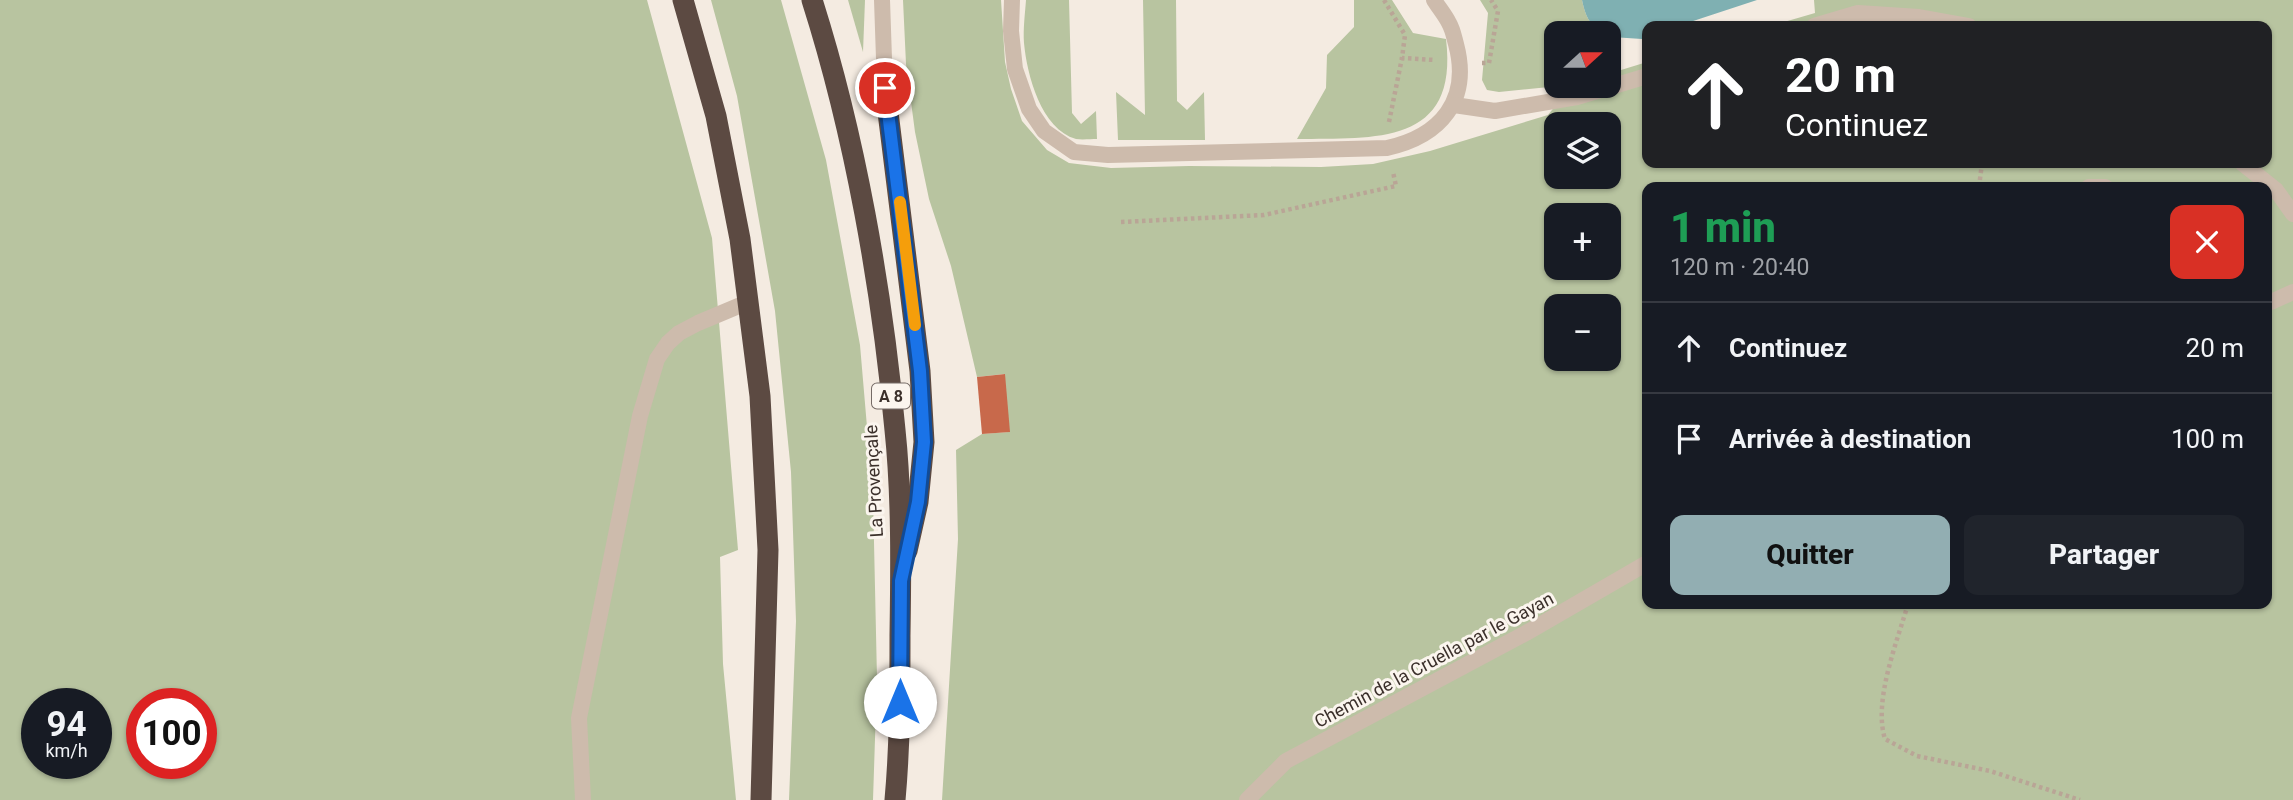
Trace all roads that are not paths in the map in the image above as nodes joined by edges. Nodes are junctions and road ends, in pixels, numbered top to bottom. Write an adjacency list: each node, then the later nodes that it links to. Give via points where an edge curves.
1 (683, 0): 17 (highway, via 716,116)
2 (812, 0): 19 (highway, La Provençale / A 8, via 848,135 884,338 895,432)
3 (882, 0): 9 (lane)
4 (1012, 0): 10 (lane, via 1016,69 1029,109 1044,131 1074,152 1387,148 1405,144 1439,124)
5 (1434, 0): 10 (lane, via 1451,25 1461,62)
6 (1831, 21): 7 (lane, via 1858,13)
7 (1941, 21)
8 (1642, 78): 10 (lane, via 1577,97 1494,111)
9 (885, 88): 19 (highway, via 920,371 924,442 918,502)
10 (1454, 105)
11 (2248, 168): 12 (lane)
12 (2266, 182)
13 (2272, 187): 14 (lane)
14 (2293, 214)
15 (2293, 292): 16 (lane)
16 (2272, 301)
17 (748, 302): 20 (lane, via 679,333 657,359 640,416 579,718); 21 (highway, via 760,396 768,550)
18 (1642, 566): 23 (lane, Chemin de la Cruella par le Gayan, via 1286,761)
19 (901, 581): 22 (highway, La Provençale / A 8)
20 (583, 800)
21 (761, 800)
22 (895, 800)
23 (1247, 800)

